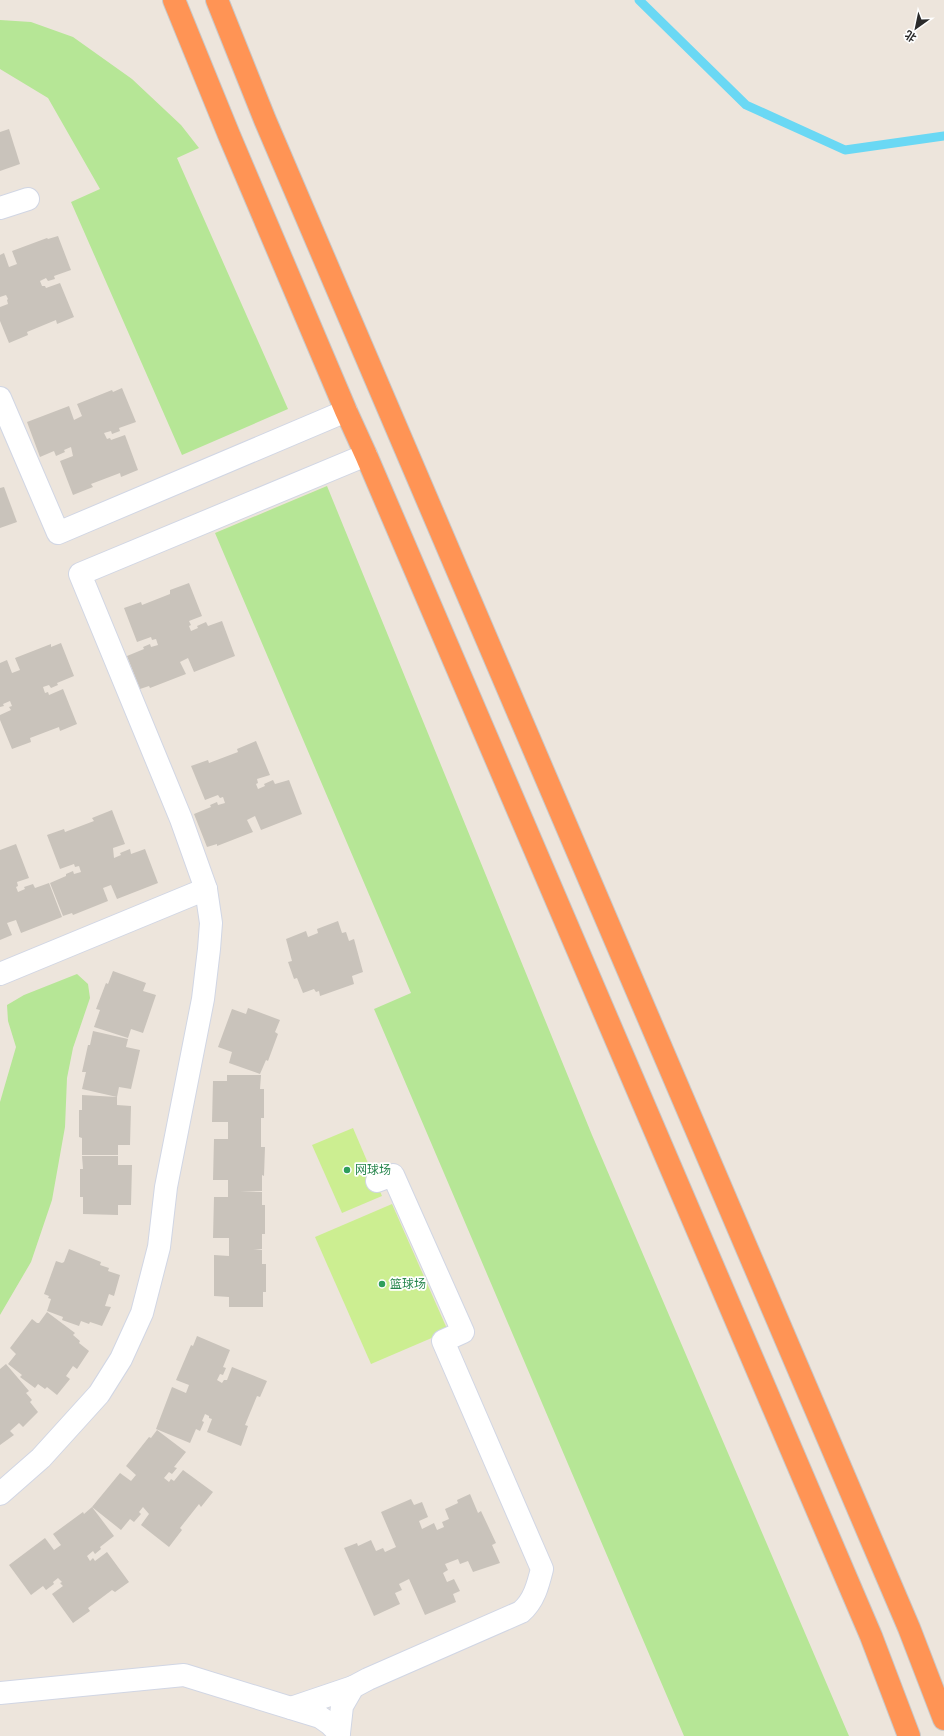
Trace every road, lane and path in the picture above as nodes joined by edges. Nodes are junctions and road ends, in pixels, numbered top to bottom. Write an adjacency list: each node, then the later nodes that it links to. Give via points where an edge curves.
1 (174, 0): 6 (highway)
2 (217, 0): 15 (highway, via 265,120 909,1628)
3 (28, 199): 4 (lane)
4 (0, 208)
5 (0, 398): 6 (lane, via 58,533)
6 (346, 411): 7 (highway)
7 (366, 455): 8 (lane, via 80,574 181,819); 16 (highway, via 865,1622)
8 (206, 889): 9 (lane); 11 (lane, via 211,922 203,999 166,1187 159,1246 142,1313 121,1359 99,1394 41,1458)
9 (0, 974)
10 (378, 1181): 12 (lane, via 393,1175 463,1332 443,1340 542,1569 529,1605 521,1612)
11 (0, 1494)
12 (353, 1687): 14 (lane); 14 (lane, via 342,1706 339,1733 320,1717)
13 (0, 1693): 14 (lane, via 184,1675)
14 (290, 1708)
15 (944, 1720)
16 (909, 1736)

